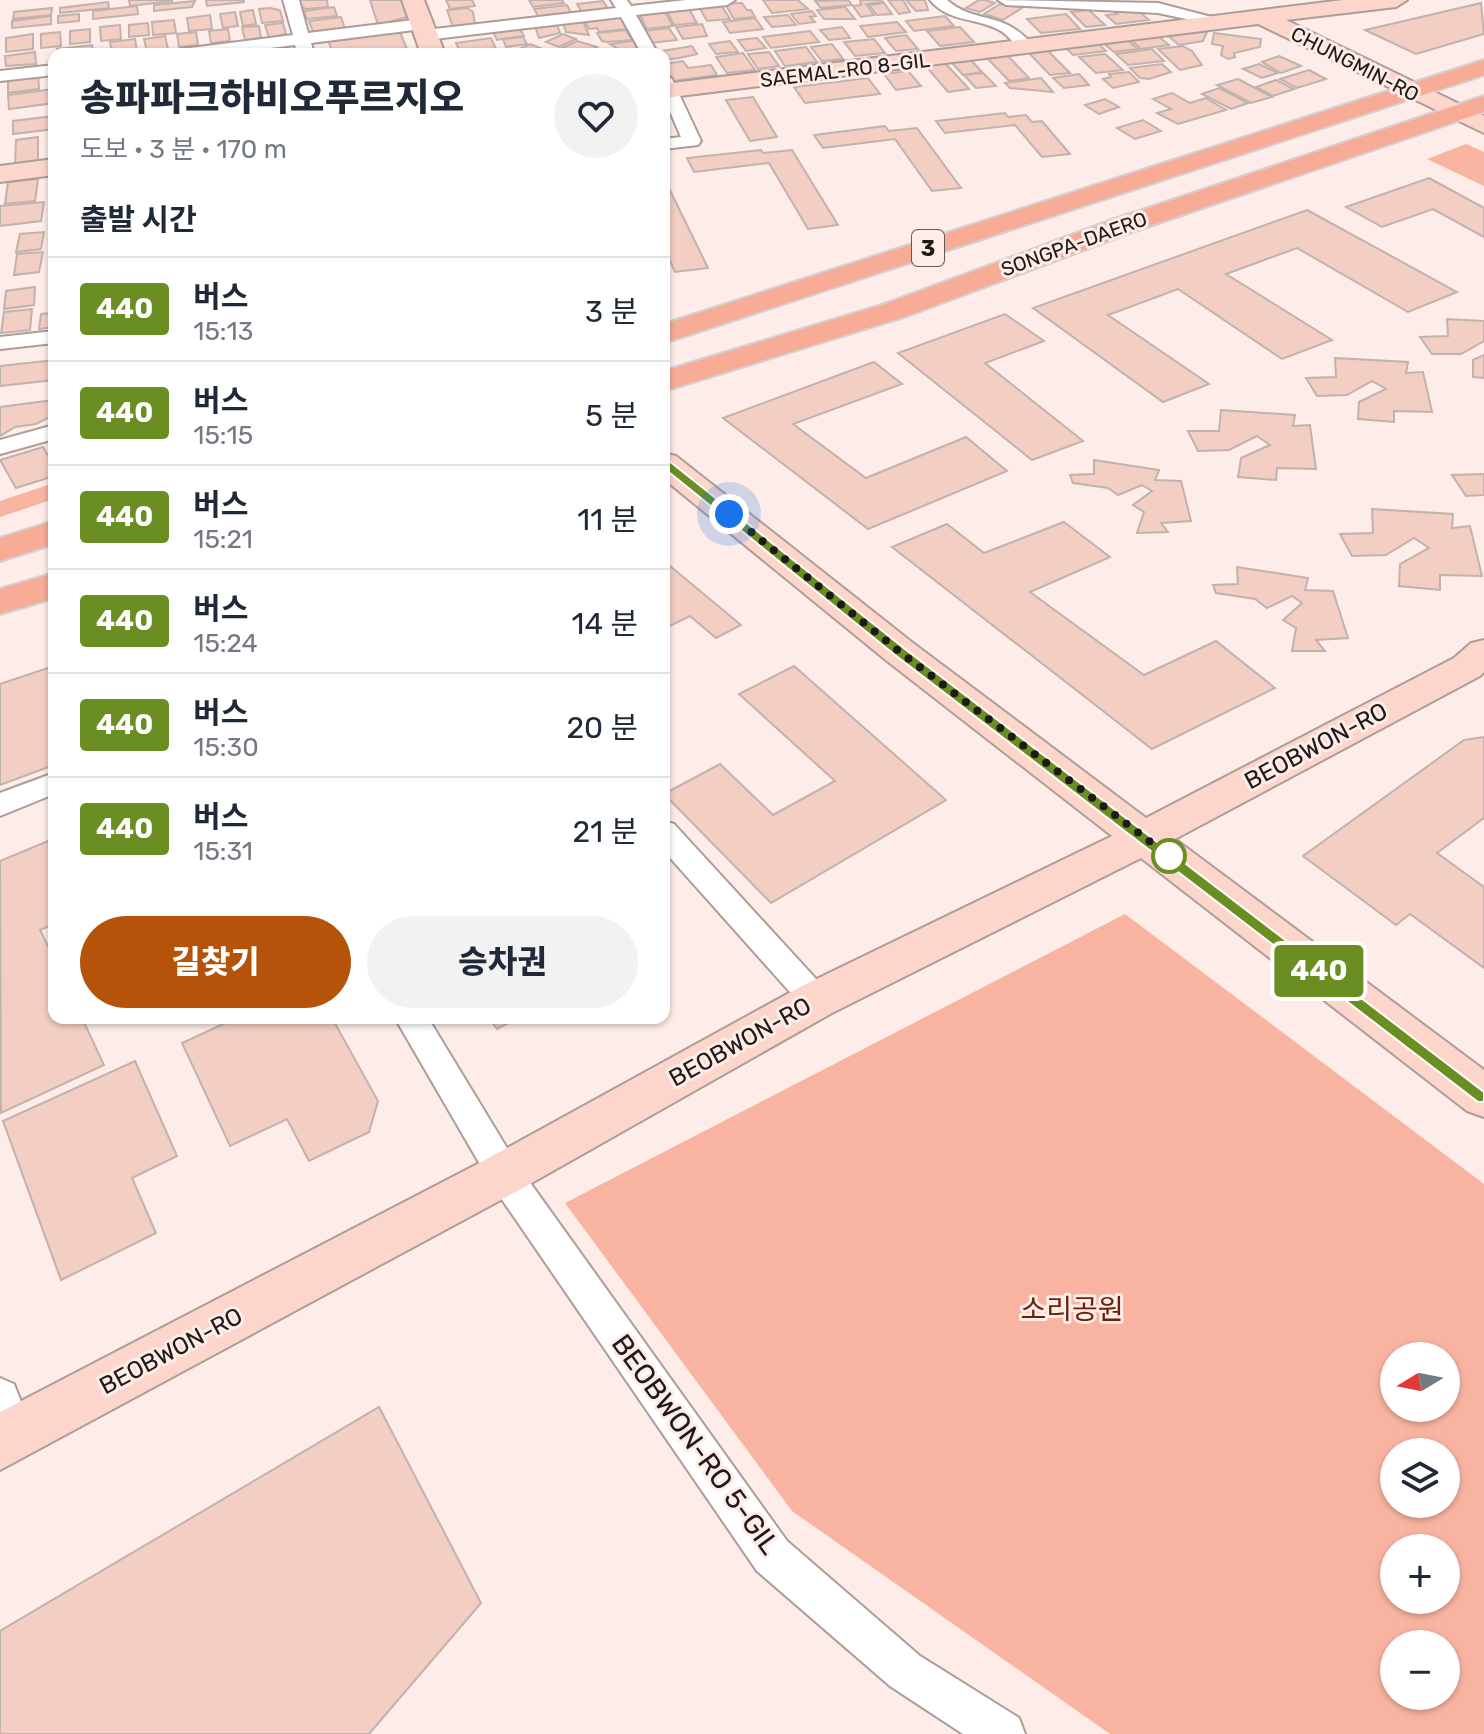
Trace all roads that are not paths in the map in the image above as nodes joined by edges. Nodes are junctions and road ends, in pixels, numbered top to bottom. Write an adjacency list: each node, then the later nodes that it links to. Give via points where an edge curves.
1 (291, 0): 11 (street)
2 (413, 0): 10 (street)
3 (727, 0): 7 (street)
4 (938, 0): 12 (street, via 950,11 1007,28)
5 (1006, 0): 8 (street, SAEMAL-RO 8-GIL)
6 (1396, 0): 9 (street, SAEMAL-RO 8-GIL)
7 (622, 6): 10 (street, via 526,17); 13 (street)
8 (1224, 10): 9 (street, SAEMAL-RO 8-GIL); 12 (street, SAEMAL-RO 8-GIL)
9 (1259, 16): 18 (street, CHUNGMIN-RO)
10 (427, 38): 11 (street)
11 (304, 47)
12 (1026, 47): 17 (street, SAEMAL-RO 8-GIL)
13 (646, 48)
14 (1484, 67): 18 (main road, SONGPA-DAERO / 3)
15 (48, 71): 16 (street)
16 (0, 76)
17 (670, 87)
18 (1412, 93): 21 (street, CHUNGMIN-RO); 26 (main road, SONGPA-DAERO / 3)
19 (670, 95): 23 (street, via 692,141)
20 (1484, 104): 21 (main road, SONGPA-DAERO / 3)
21 (1457, 114): 22 (street, CHUNGMIN-RO); 29 (main road, SONGPA-DAERO / 3, via 1122,226 896,310)
22 (1484, 126)
23 (670, 143)
24 (48, 168): 25 (street)
25 (0, 174)
26 (670, 332)
27 (48, 338): 28 (street)
28 (0, 343)
29 (670, 379)
30 (48, 434): 31 (street)
31 (0, 447)
32 (670, 468): 40 (street, via 900,652)
33 (48, 534): 34 (main road)
34 (0, 550)
35 (48, 587): 36 (main road)
36 (0, 602)
37 (1478, 665): 40 (street, BEOBWON-RO)
38 (48, 785): 39 (street)
39 (0, 805)
40 (1143, 836): 42 (street, BEOBWON-RO); 44 (street)
41 (670, 839): 42 (street)
42 (816, 1000): 45 (street, BEOBWON-RO)
43 (415, 1024): 45 (street, BEOBWON-RO 5-GIL)
44 (1484, 1097)
45 (504, 1174): 46 (street, BEOBWON-RO); 47 (street, BEOBWON-RO 5-GIL, via 772,1556 905,1671)
46 (5, 1425)
47 (1003, 1734)

